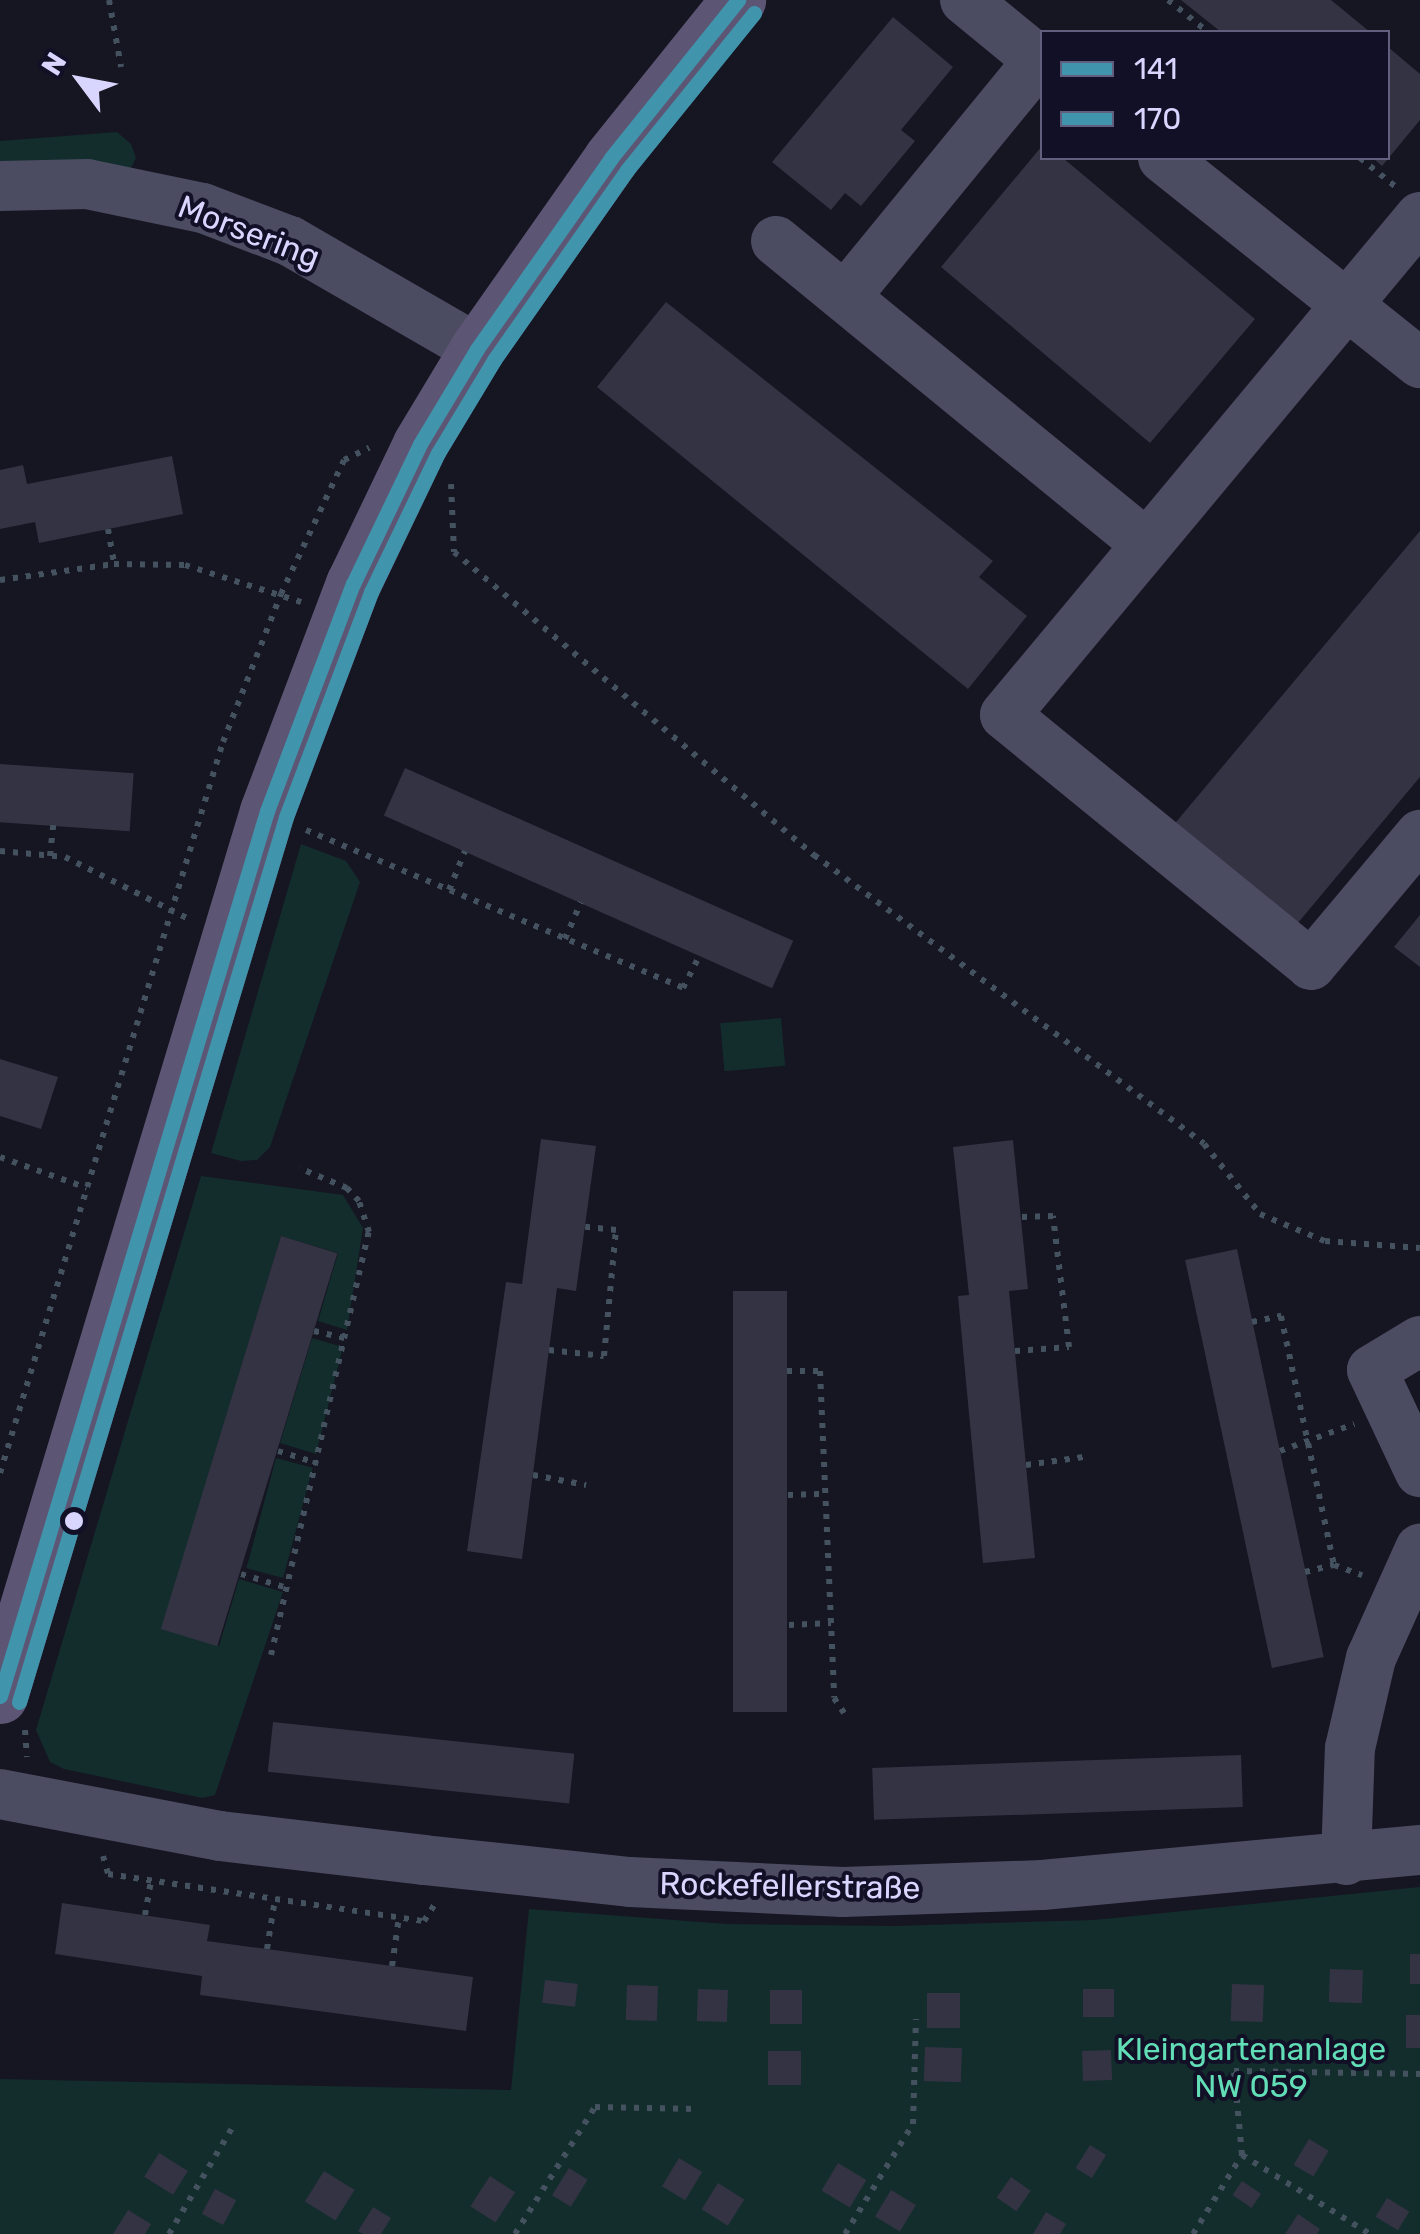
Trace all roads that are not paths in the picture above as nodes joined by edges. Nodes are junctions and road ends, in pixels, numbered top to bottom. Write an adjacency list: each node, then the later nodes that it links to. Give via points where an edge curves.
1 (738, 0): 10 (main road, via 610,158)
2 (965, 0): 3 (street)
3 (1040, 61): 8 (street)
4 (1166, 160): 9 (street)
5 (0, 186): 10 (street, Morsering, via 87,184 203,208 290,241)
6 (1412, 206): 9 (street)
7 (776, 241): 8 (street)
8 (845, 297): 12 (street)
9 (1349, 304): 11 (street); 12 (street)
10 (477, 349): 17 (main road, via 353,584 304,705)
11 (1420, 363)
12 (1146, 544): 13 (street, via 1005,715 1311,964)
13 (1420, 835)
14 (1420, 1342): 15 (street, via 1372,1370)
15 (1420, 1472)
16 (1410, 1569): 20 (street, via 1371,1658 1350,1748)
17 (18, 1715)
18 (0, 1794): 20 (street, Rockefellerstraße, via 220,1836 630,1882 843,1892 1042,1885)
19 (1420, 1850): 20 (street, Rockefellerstraße)
20 (1346, 1860)

